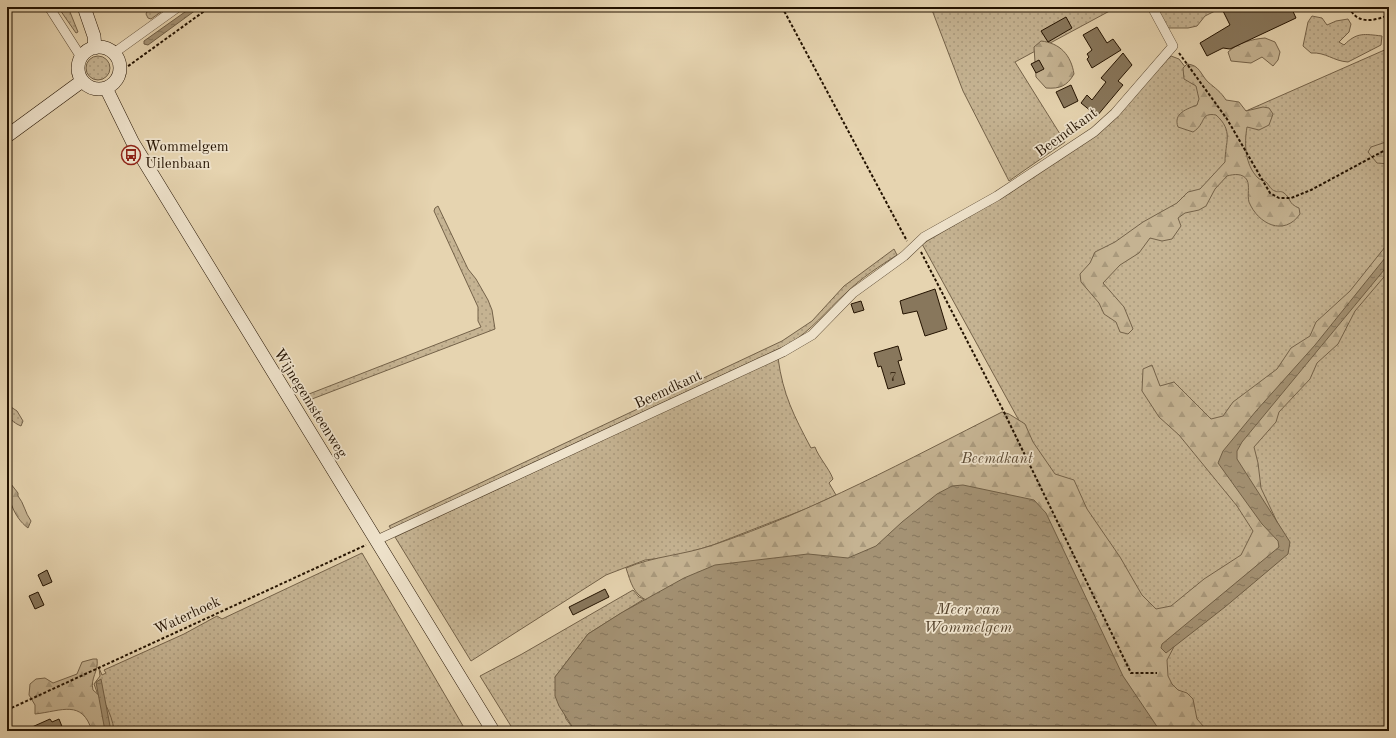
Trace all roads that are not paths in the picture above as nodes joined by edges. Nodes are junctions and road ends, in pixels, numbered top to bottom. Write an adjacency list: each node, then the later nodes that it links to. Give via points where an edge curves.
1 (49, 7): 7 (street)
2 (84, 7): 5 (street, via 94,36)
3 (178, 7): 6 (street)
4 (1152, 7): 11 (street, Beemdkant, via 1173,46 1115,113 1094,132 998,196 924,237 904,256 852,294 812,334 798,344)
5 (95, 48): 6 (street, via 107,49); 7 (street)
6 (114, 53): 9 (street, via 119,60 120,72 114,84)
7 (82, 57): 8 (street, via 78,64)
8 (82, 81): 9 (street, via 93,89); 10 (street)
9 (106, 88): 11 (street, Wijnegemsteenweg, via 133,143)
10 (7, 136)
11 (377, 540): 12 (street, Wijnegemsteenweg)
12 (493, 731)

